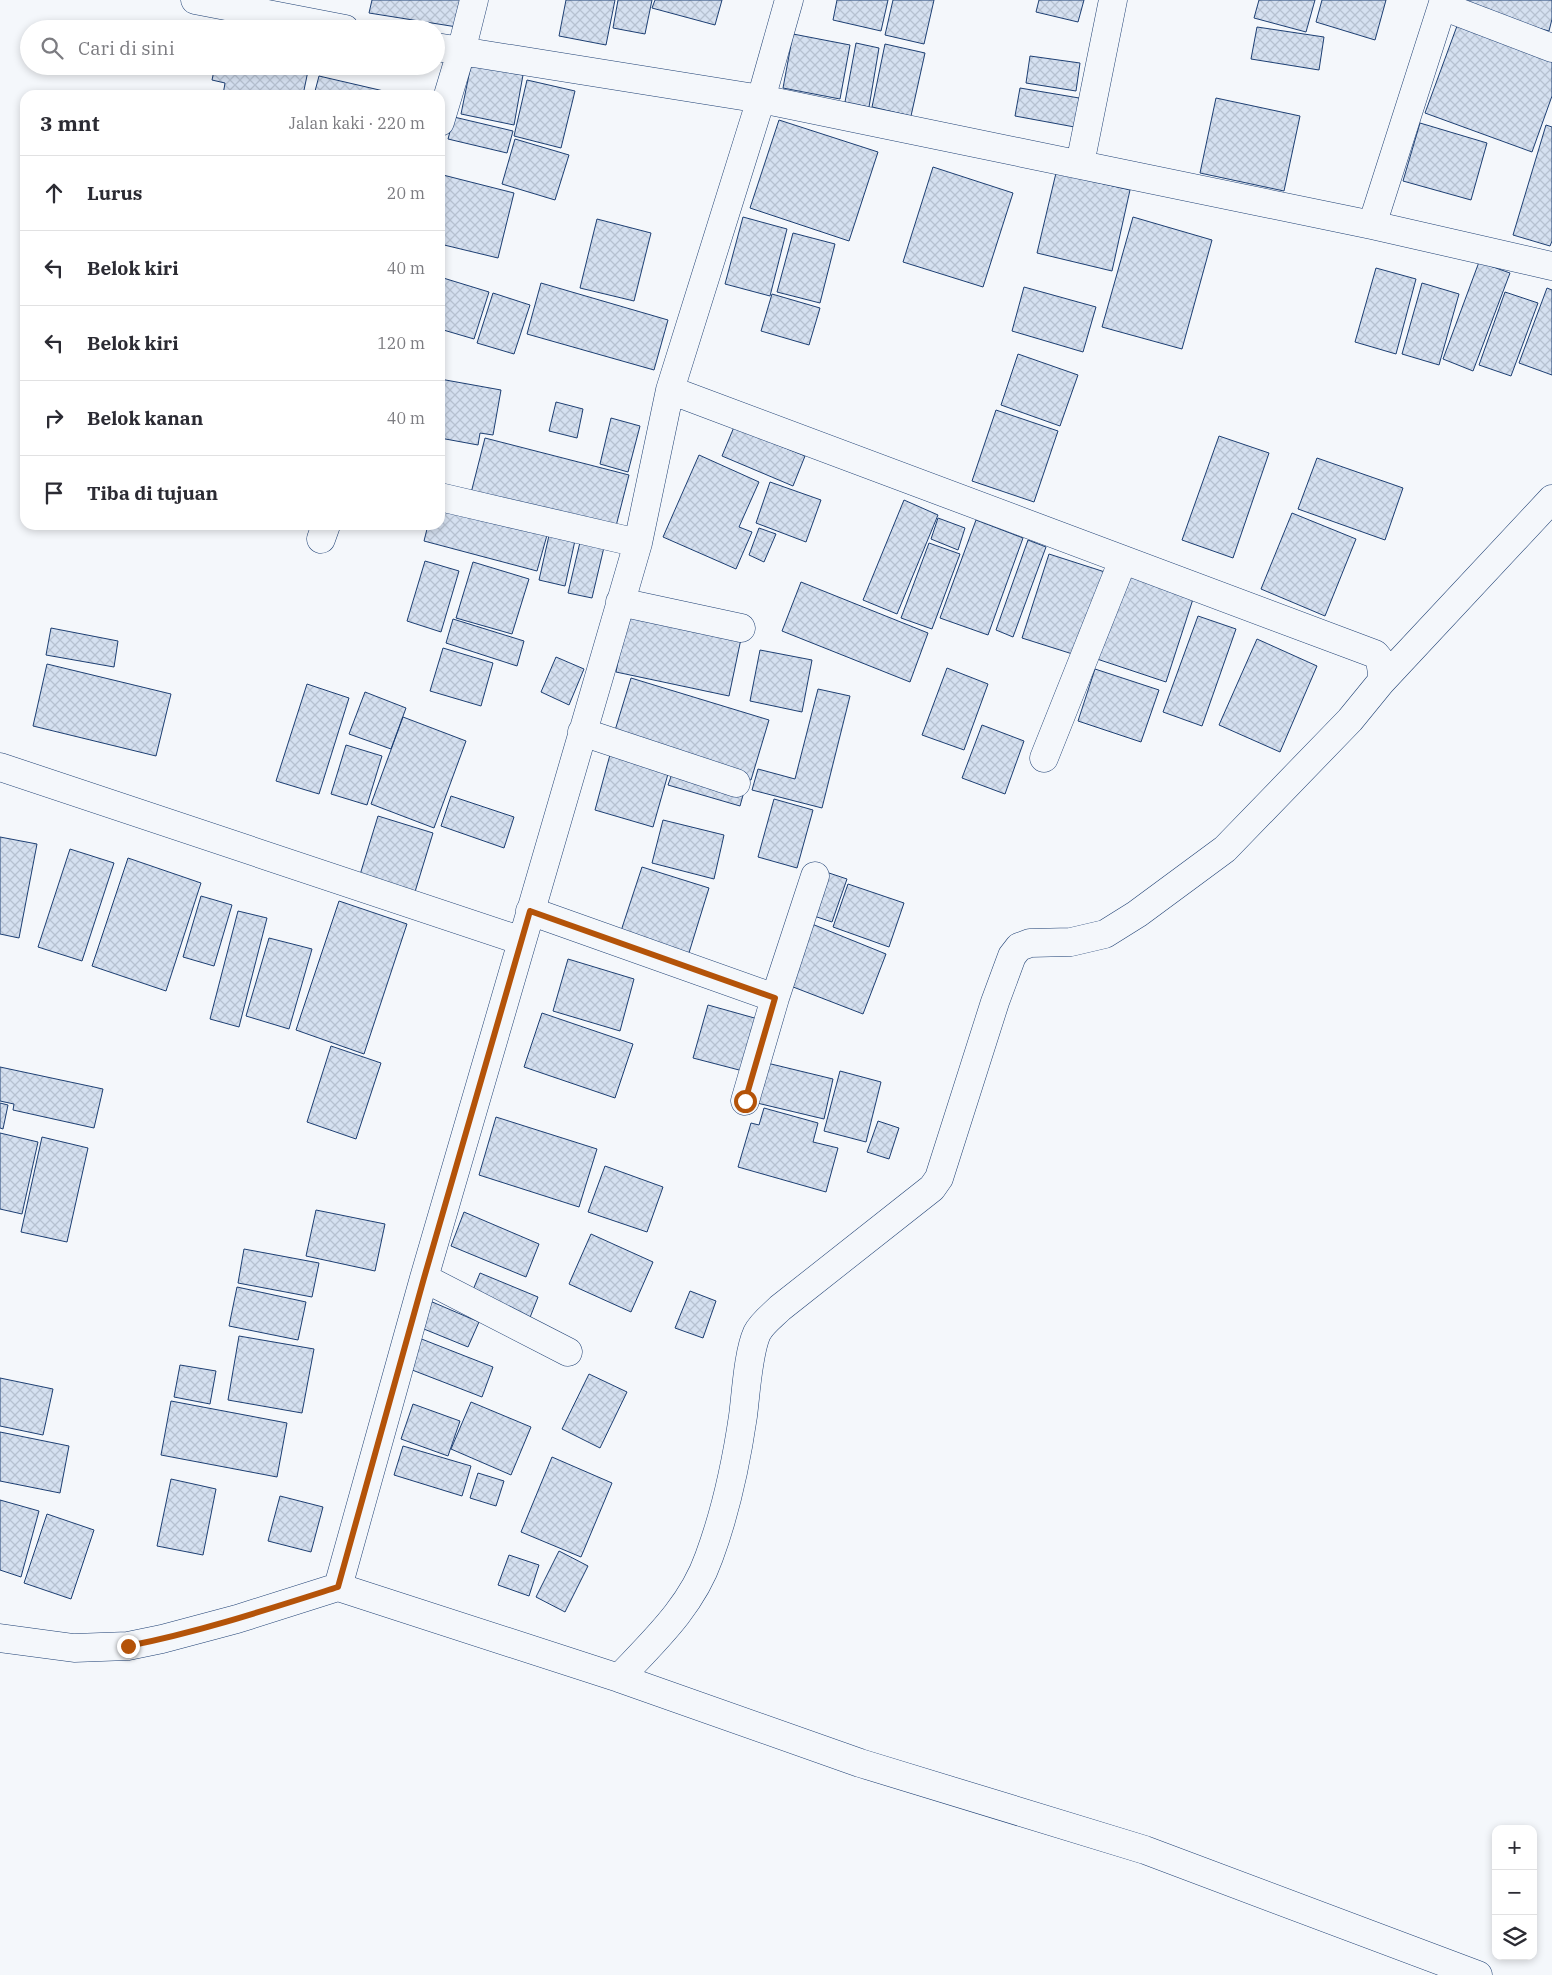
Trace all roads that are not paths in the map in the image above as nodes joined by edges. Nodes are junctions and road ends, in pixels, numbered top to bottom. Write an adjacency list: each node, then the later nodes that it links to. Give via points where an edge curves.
1 (195, 0): 5 (street)
2 (474, 0): 9 (street)
3 (788, 0): 11 (street)
4 (1113, 0): 12 (street)
5 (238, 3): 7 (street)
6 (1443, 3): 8 (street); 13 (street)
7 (308, 20)
8 (1552, 48)
9 (449, 50): 10 (street); 11 (street)
10 (444, 90)
11 (761, 99): 12 (street); 15 (street)
12 (1080, 164): 13 (street)
13 (1372, 224): 14 (street)
14 (1552, 266)
15 (670, 390): 18 (street); 19 (street)
16 (445, 498): 18 (street)
17 (1552, 499): 22 (street)
18 (638, 543): 20 (street)
19 (1123, 560): 22 (street, via 1375,654 1380,660); 24 (street)
20 (620, 602): 21 (street); 23 (street)
21 (741, 628)
22 (1381, 682): 36 (street, via 1350,720 1224,849 1145,908 1105,934 1071,942 1030,943 1019,947 1012,956 939,1178 920,1198 761,1326 753,1345 729,1497 709,1559 684,1606)
23 (582, 732): 26 (street); 28 (street)
24 (1044, 758)
25 (0, 767): 29 (street)
26 (736, 783)
27 (815, 876): 30 (street)
28 (530, 911): 29 (street); 30 (street)
29 (522, 941): 32 (street)
30 (775, 998): 31 (street)
31 (745, 1101)
32 (424, 1278): 33 (street); 34 (street)
33 (568, 1352)
34 (338, 1587): 35 (street, via 237,1619 128,1646 74,1648); 36 (street)
35 (0, 1638)
36 (619, 1678): 37 (street, via 860,1764 1145,1850)
37 (1478, 1975)

